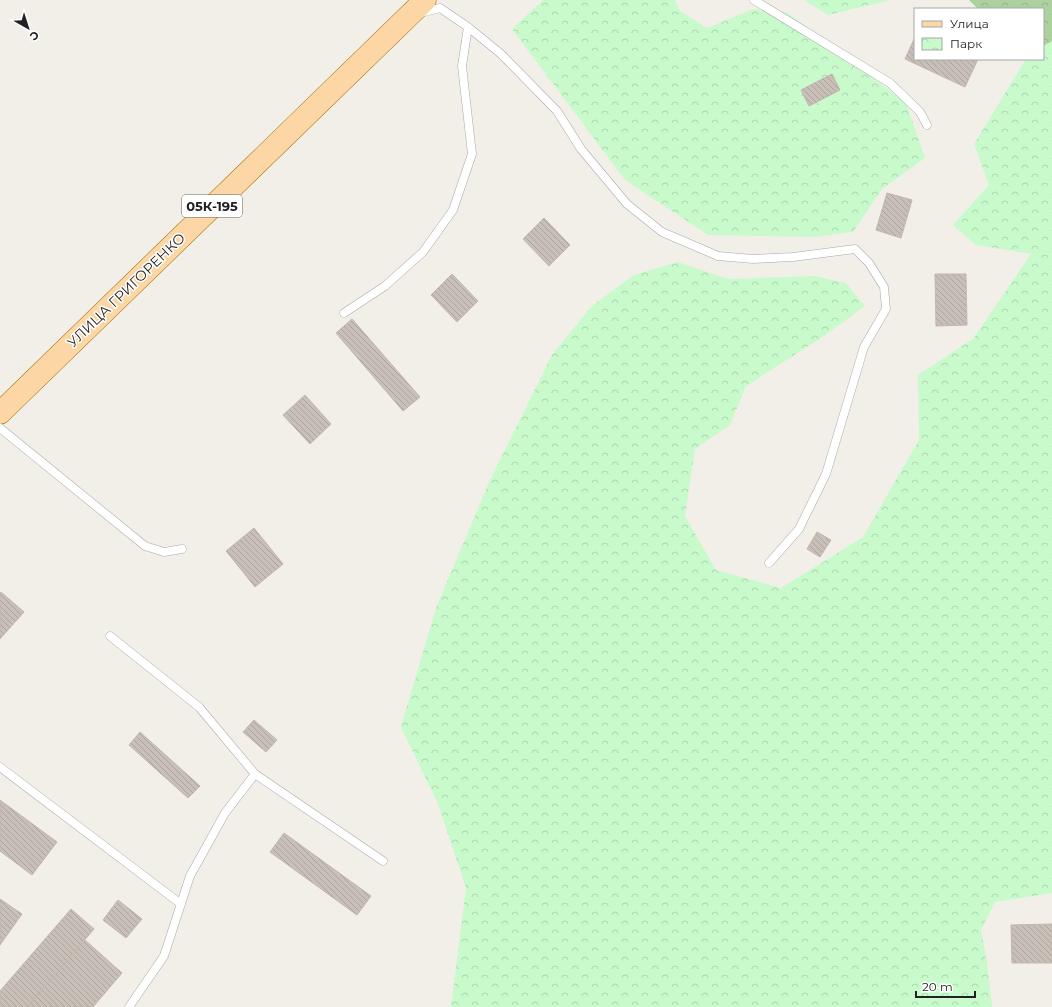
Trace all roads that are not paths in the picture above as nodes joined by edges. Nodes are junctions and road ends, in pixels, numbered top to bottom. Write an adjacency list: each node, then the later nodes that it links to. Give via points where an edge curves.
1 (425, 0): 3 (main road, УЛИЦА ГРИГОРЕНКО / 05К-195)
2 (754, 0): 5 (lane, via 890,83 920,112)
3 (408, 16): 4 (lane, via 440,8); 7 (main road, УЛИЦА ГРИГОРЕНКО / 05К-195)
4 (468, 27): 6 (lane, via 462,66 472,154 453,210 423,252 385,286); 10 (lane, via 501,54 556,111 581,150 627,204 662,232 718,256 732,258 793,257 855,250 869,263 884,287 886,309 864,347 826,474 799,529)
5 (927, 125)
6 (344, 314)
7 (0, 413)
8 (0, 428): 9 (lane, via 144,546 164,552)
9 (182, 549)
10 (769, 563)
11 (110, 636): 13 (lane, via 199,707)
12 (0, 767): 15 (lane)
13 (255, 774): 14 (lane); 15 (lane, via 224,813 190,876)
14 (383, 861)
15 (181, 904): 16 (lane, via 164,956)
16 (129, 1007)

